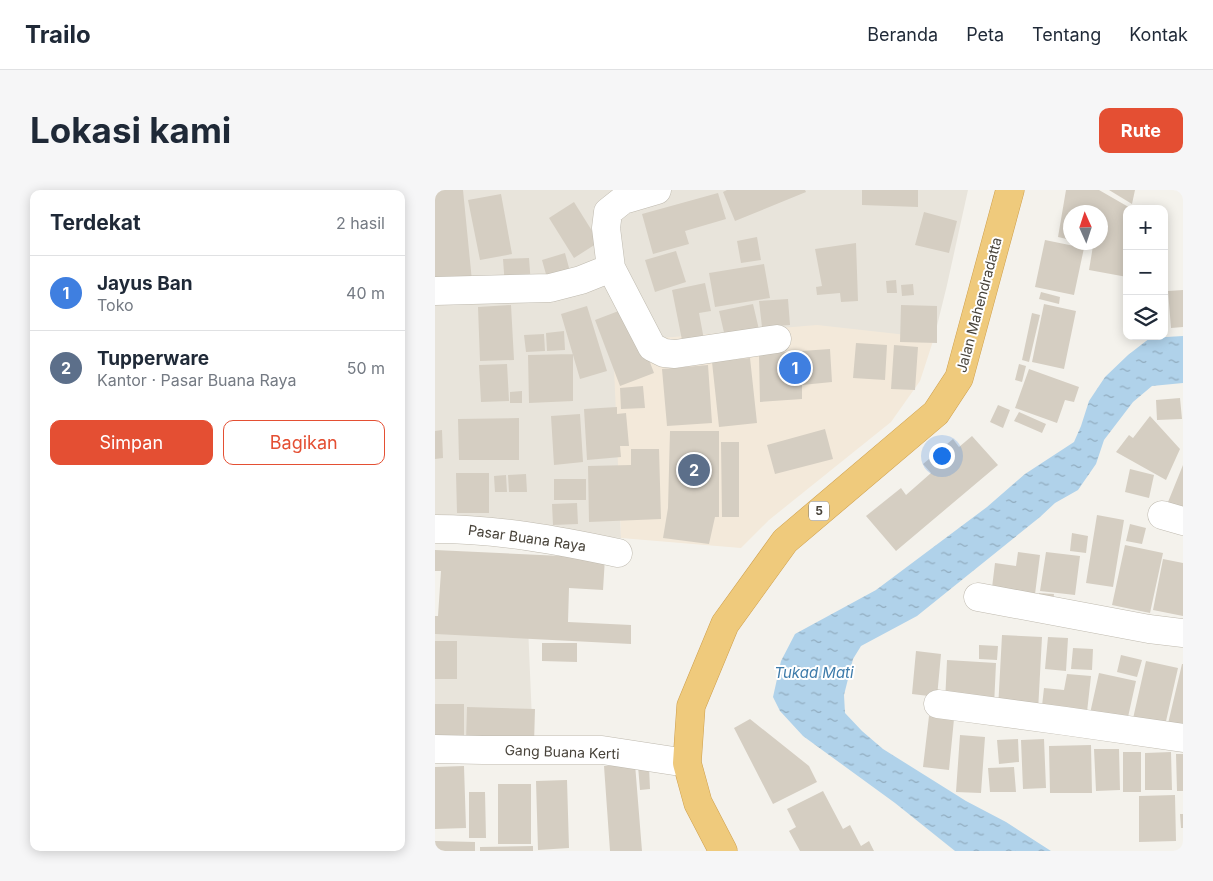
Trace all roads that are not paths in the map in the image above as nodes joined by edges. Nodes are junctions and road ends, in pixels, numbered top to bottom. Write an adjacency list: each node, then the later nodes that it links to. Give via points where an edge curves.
1 (657, 190): 3 (street, via 623,200 608,212 606,228)
2 (1010, 190): 13 (highway, Jalan Mahendradatta / 5, via 959,378 936,413 785,541 725,624 691,706)
3 (611, 268): 4 (street, via 550,288); 5 (street, via 652,347 664,353)
4 (435, 291)
5 (777, 338)
6 (435, 529): 7 (street, Pasar Buana Raya, via 525,535)
7 (618, 552)
8 (978, 597): 9 (street)
9 (1183, 634)
10 (938, 704): 11 (street)
11 (1183, 738)
12 (435, 749): 13 (street, Gang Buana Kerti, via 602,750)
13 (687, 763): 14 (highway, Jalan Mahendradatta / 5, via 698,802)
14 (723, 851)

